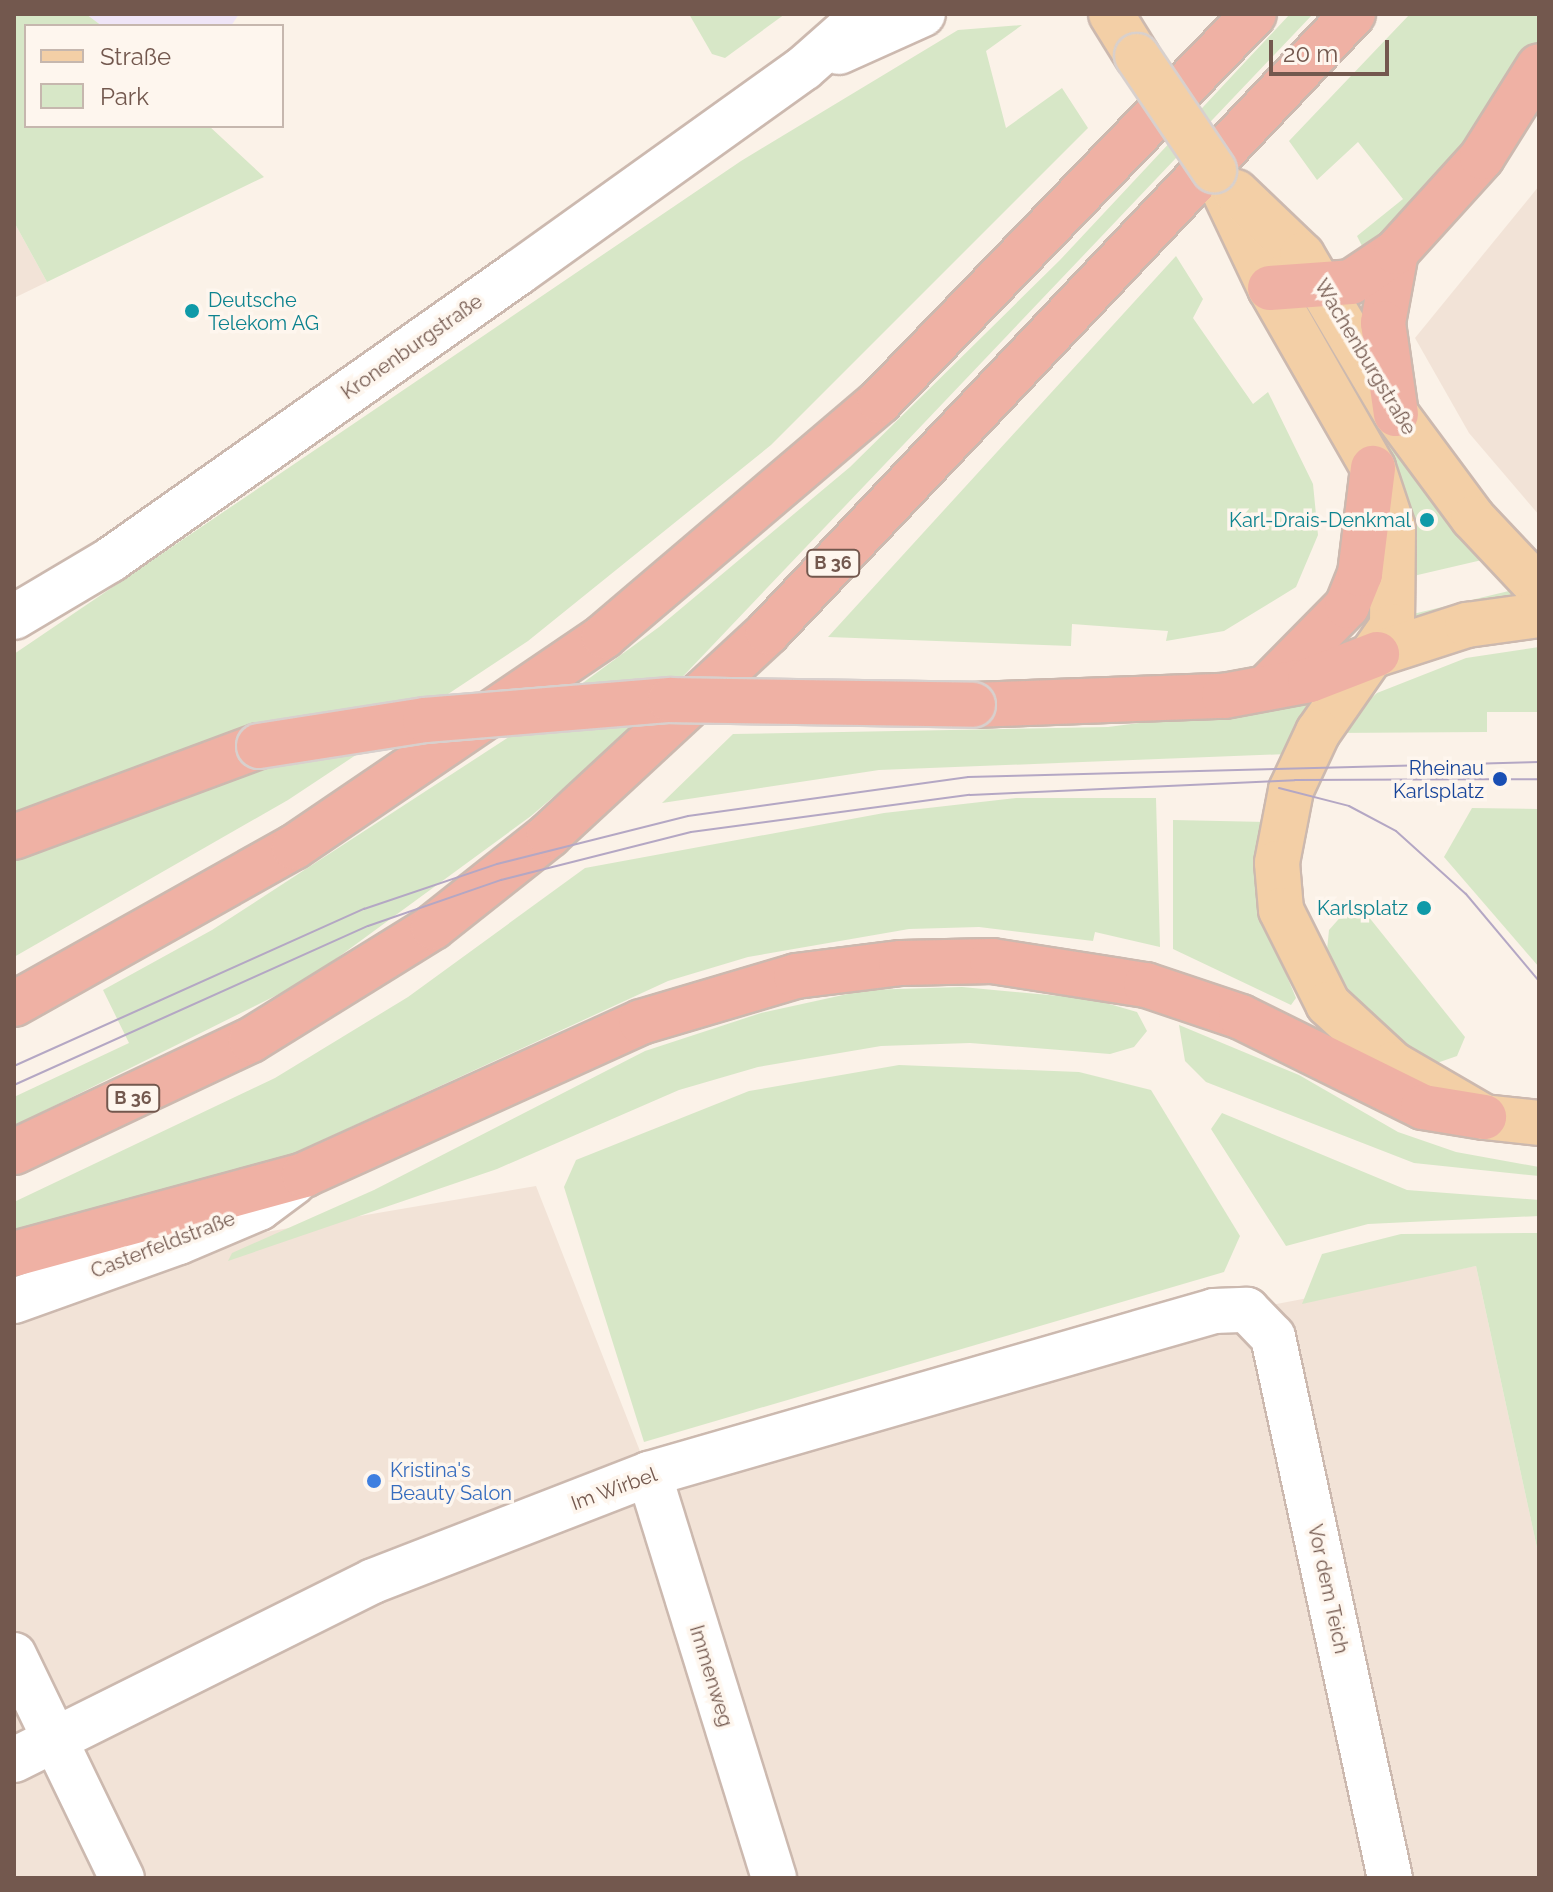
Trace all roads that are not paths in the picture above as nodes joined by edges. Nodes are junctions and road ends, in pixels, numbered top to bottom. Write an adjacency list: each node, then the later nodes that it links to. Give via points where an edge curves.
1 (865, 14): 7 (street, Kronenburgstraße)
2 (923, 14): 7 (street, Kronenburgstraße)
3 (1111, 14): 8 (main road, Wachenburgstraße, bridge)
4 (1254, 14): 20 (highway, via 982,300 752,517 604,636 411,771 166,923)
5 (1353, 14): 23 (highway, B 36, via 768,632 646,750 433,927 251,1040)
6 (1539, 66): 9 (highway, via 1482,157)
7 (804, 68): 16 (street, Kronenburgstraße, via 123,551)
8 (1214, 170): 10 (main road, Wachenburgstraße); 11 (main road, Wachenburgstraße)
9 (1396, 252): 10 (highway, via 1351,282); 12 (highway, via 1383,323)
10 (1313, 272): 11 (highway); 12 (main road, Wachenburgstraße)
11 (1270, 288): 13 (main road, Wachenburgstraße)
12 (1396, 414): 14 (main road, Wachenburgstraße)
13 (1373, 468): 17 (main road, Wachenburgstraße, via 1393,528 1397,602); 18 (highway, via 1360,574 1347,606 1316,646)
14 (1531, 581)
15 (1539, 615): 17 (main road, via 1467,625)
16 (14, 617)
17 (1377, 654): 18 (highway); 21 (main road, via 1318,732 1291,790 1277,863 1281,910 1308,971 1337,1013 1393,1064)
18 (1263, 689): 19 (highway, bridge, via 1155,704 670,700 425,720 259,746 86,805)
19 (14, 837)
20 (14, 1004)
21 (1484, 1117): 22 (main road); 24 (highway, via 1395,1096 1166,990 992,961 796,976 641,1022)
22 (1539, 1123)
23 (14, 1152)
24 (304, 1175): 25 (highway); 26 (street, Casterfeldstraße, via 246,1214)
25 (14, 1254)
26 (14, 1301)
27 (1247, 1310): 28 (street, Im Wirbel, via 1214,1311); 34 (street, Vor dem Teich, via 1273,1337)
28 (649, 1474): 30 (street, Im Wirbel, via 373,1581); 33 (street, Immenweg)
29 (14, 1655): 30 (street)
30 (57, 1739): 31 (street, Im Wirbel); 32 (street)
31 (14, 1760)
32 (122, 1878)
33 (774, 1878)
34 (1390, 1878)

